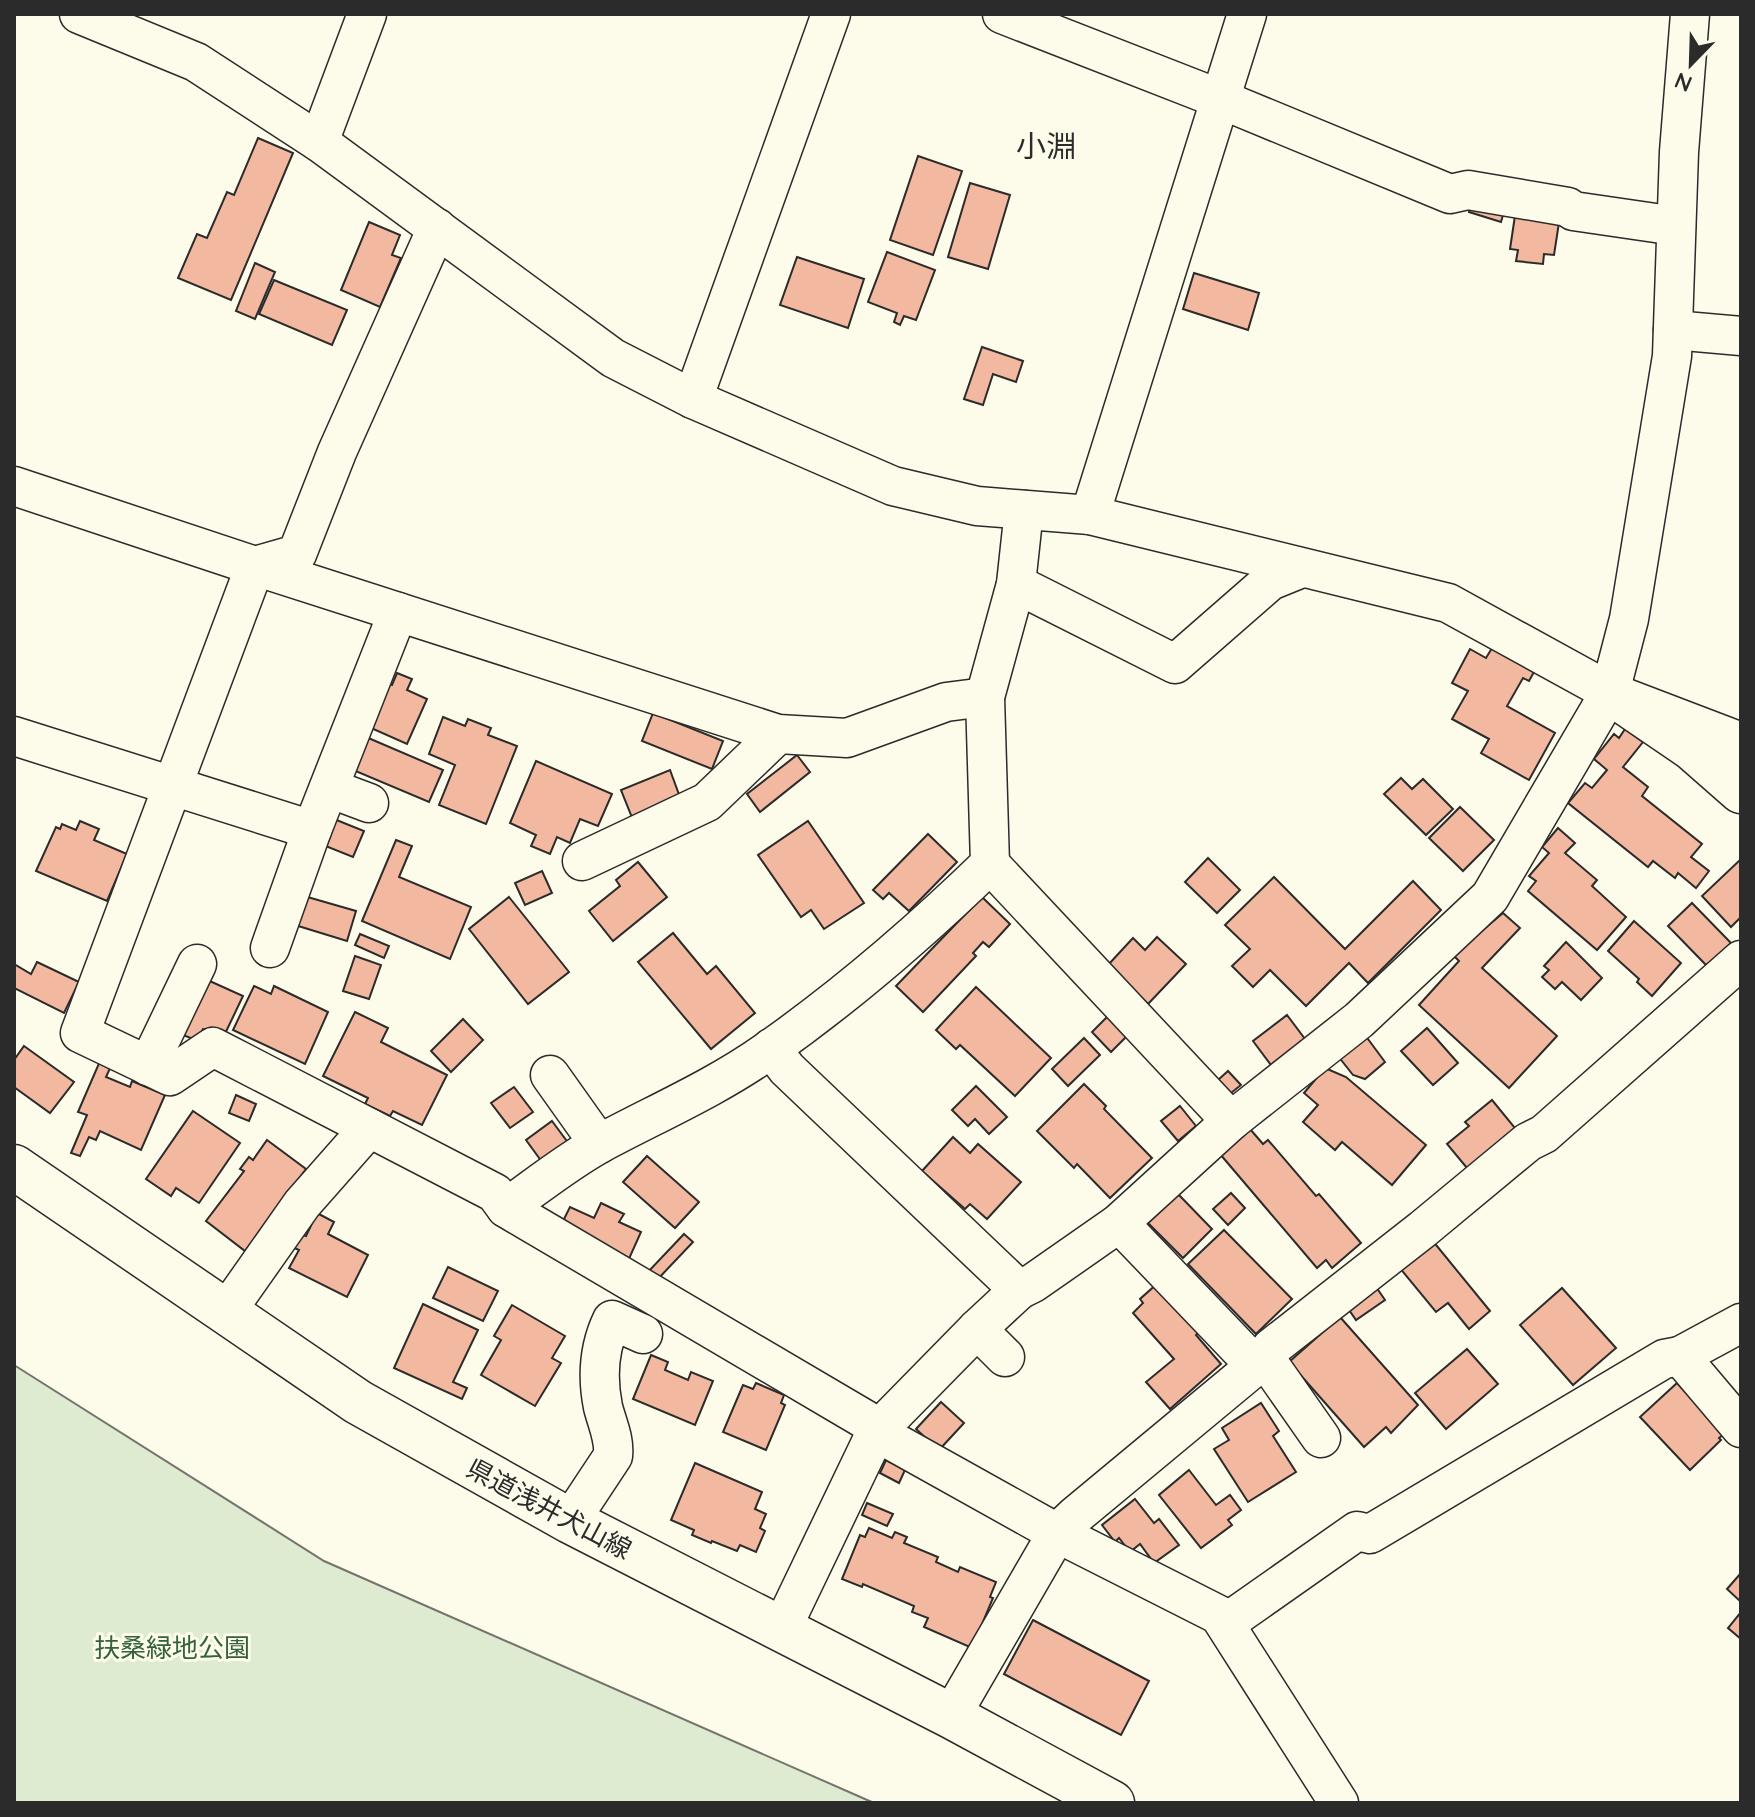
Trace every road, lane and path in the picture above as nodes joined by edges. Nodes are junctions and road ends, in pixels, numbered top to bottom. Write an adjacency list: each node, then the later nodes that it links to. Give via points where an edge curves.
1 (79, 14): 8 (street, via 196,62)
2 (367, 14): 8 (street)
3 (831, 14): 13 (street)
4 (1002, 14): 7 (street)
5 (1247, 14): 7 (street)
6 (1690, 14): 9 (street)
7 (1220, 99): 9 (street, via 1450,194 1468,190); 16 (street)
8 (319, 142): 10 (street)
9 (1676, 226): 11 (street)
10 (437, 228): 13 (street, via 613,358); 17 (street, via 297,554)
11 (1673, 330): 12 (street); 21 (street, via 1629,619)
12 (1741, 336)
13 (693, 399): 15 (street, via 893,486 977,506)
14 (14, 486): 17 (street)
15 (1024, 510): 16 (street); 19 (street)
16 (1090, 515): 18 (street)
17 (255, 566): 20 (street); 26 (street)
18 (1302, 568): 19 (street, via 1270,581 1175,664); 21 (street, via 1448,603)
19 (1016, 584): 22 (street)
20 (398, 612): 23 (street); 27 (street)
21 (1610, 692): 25 (street); 28 (main road, via 1692,748); 39 (street, via 1490,897 1359,1020)
22 (985, 697): 23 (street, via 946,702 847,738); 32 (street)
23 (778, 734): 31 (street, via 707,802)
24 (14, 736): 26 (street)
25 (1741, 742)
26 (173, 786): 30 (street); 37 (street, via 80,1033)
27 (329, 788): 29 (street); 30 (street)
28 (1741, 791)
29 (369, 803)
30 (312, 830): 33 (street)
31 (582, 861)
32 (990, 864): 36 (street, via 936,917); 39 (street)
33 (270, 948)
34 (1741, 960): 52 (street, via 1544,1134)
35 (197, 964): 37 (street)
36 (771, 1048): 41 (street); 45 (street)
37 (148, 1066): 40 (street, via 170,1076 213,1047)
38 (550, 1075): 41 (street)
39 (1231, 1121): 44 (street)
40 (369, 1128): 43 (street, via 495,1193); 46 (street, via 302,1204)
41 (599, 1144): 43 (street)
42 (14, 1167): 46 (main road, 県道浅井犬山線)
43 (506, 1208): 54 (street, via 866,1420)
44 (1119, 1223): 45 (street); 52 (street)
45 (1019, 1290): 48 (street)
46 (226, 1312): 56 (main road, 県道浅井犬山線, via 358,1402)
47 (1741, 1323): 50 (street)
48 (977, 1329): 51 (street); 54 (street)
49 (643, 1334): 56 (street, via 612,1320 607,1331 600,1379 613,1456)
50 (1680, 1356): 53 (street); 58 (street, via 1664,1359 1370,1534 1357,1531)
51 (1005, 1357)
52 (1260, 1361): 55 (street); 57 (street)
53 (1741, 1428)
54 (876, 1432): 57 (street); 59 (street)
55 (1321, 1438)
56 (570, 1521): 59 (main road, 県道浅井犬山線)
57 (1057, 1533): 58 (street); 60 (street)
58 (1226, 1623): 62 (street)
59 (781, 1630): 60 (main road, 県道浅井犬山線)
60 (951, 1716): 61 (main road, 県道浅井犬山線)
61 (1112, 1803)
62 (1339, 1803)

